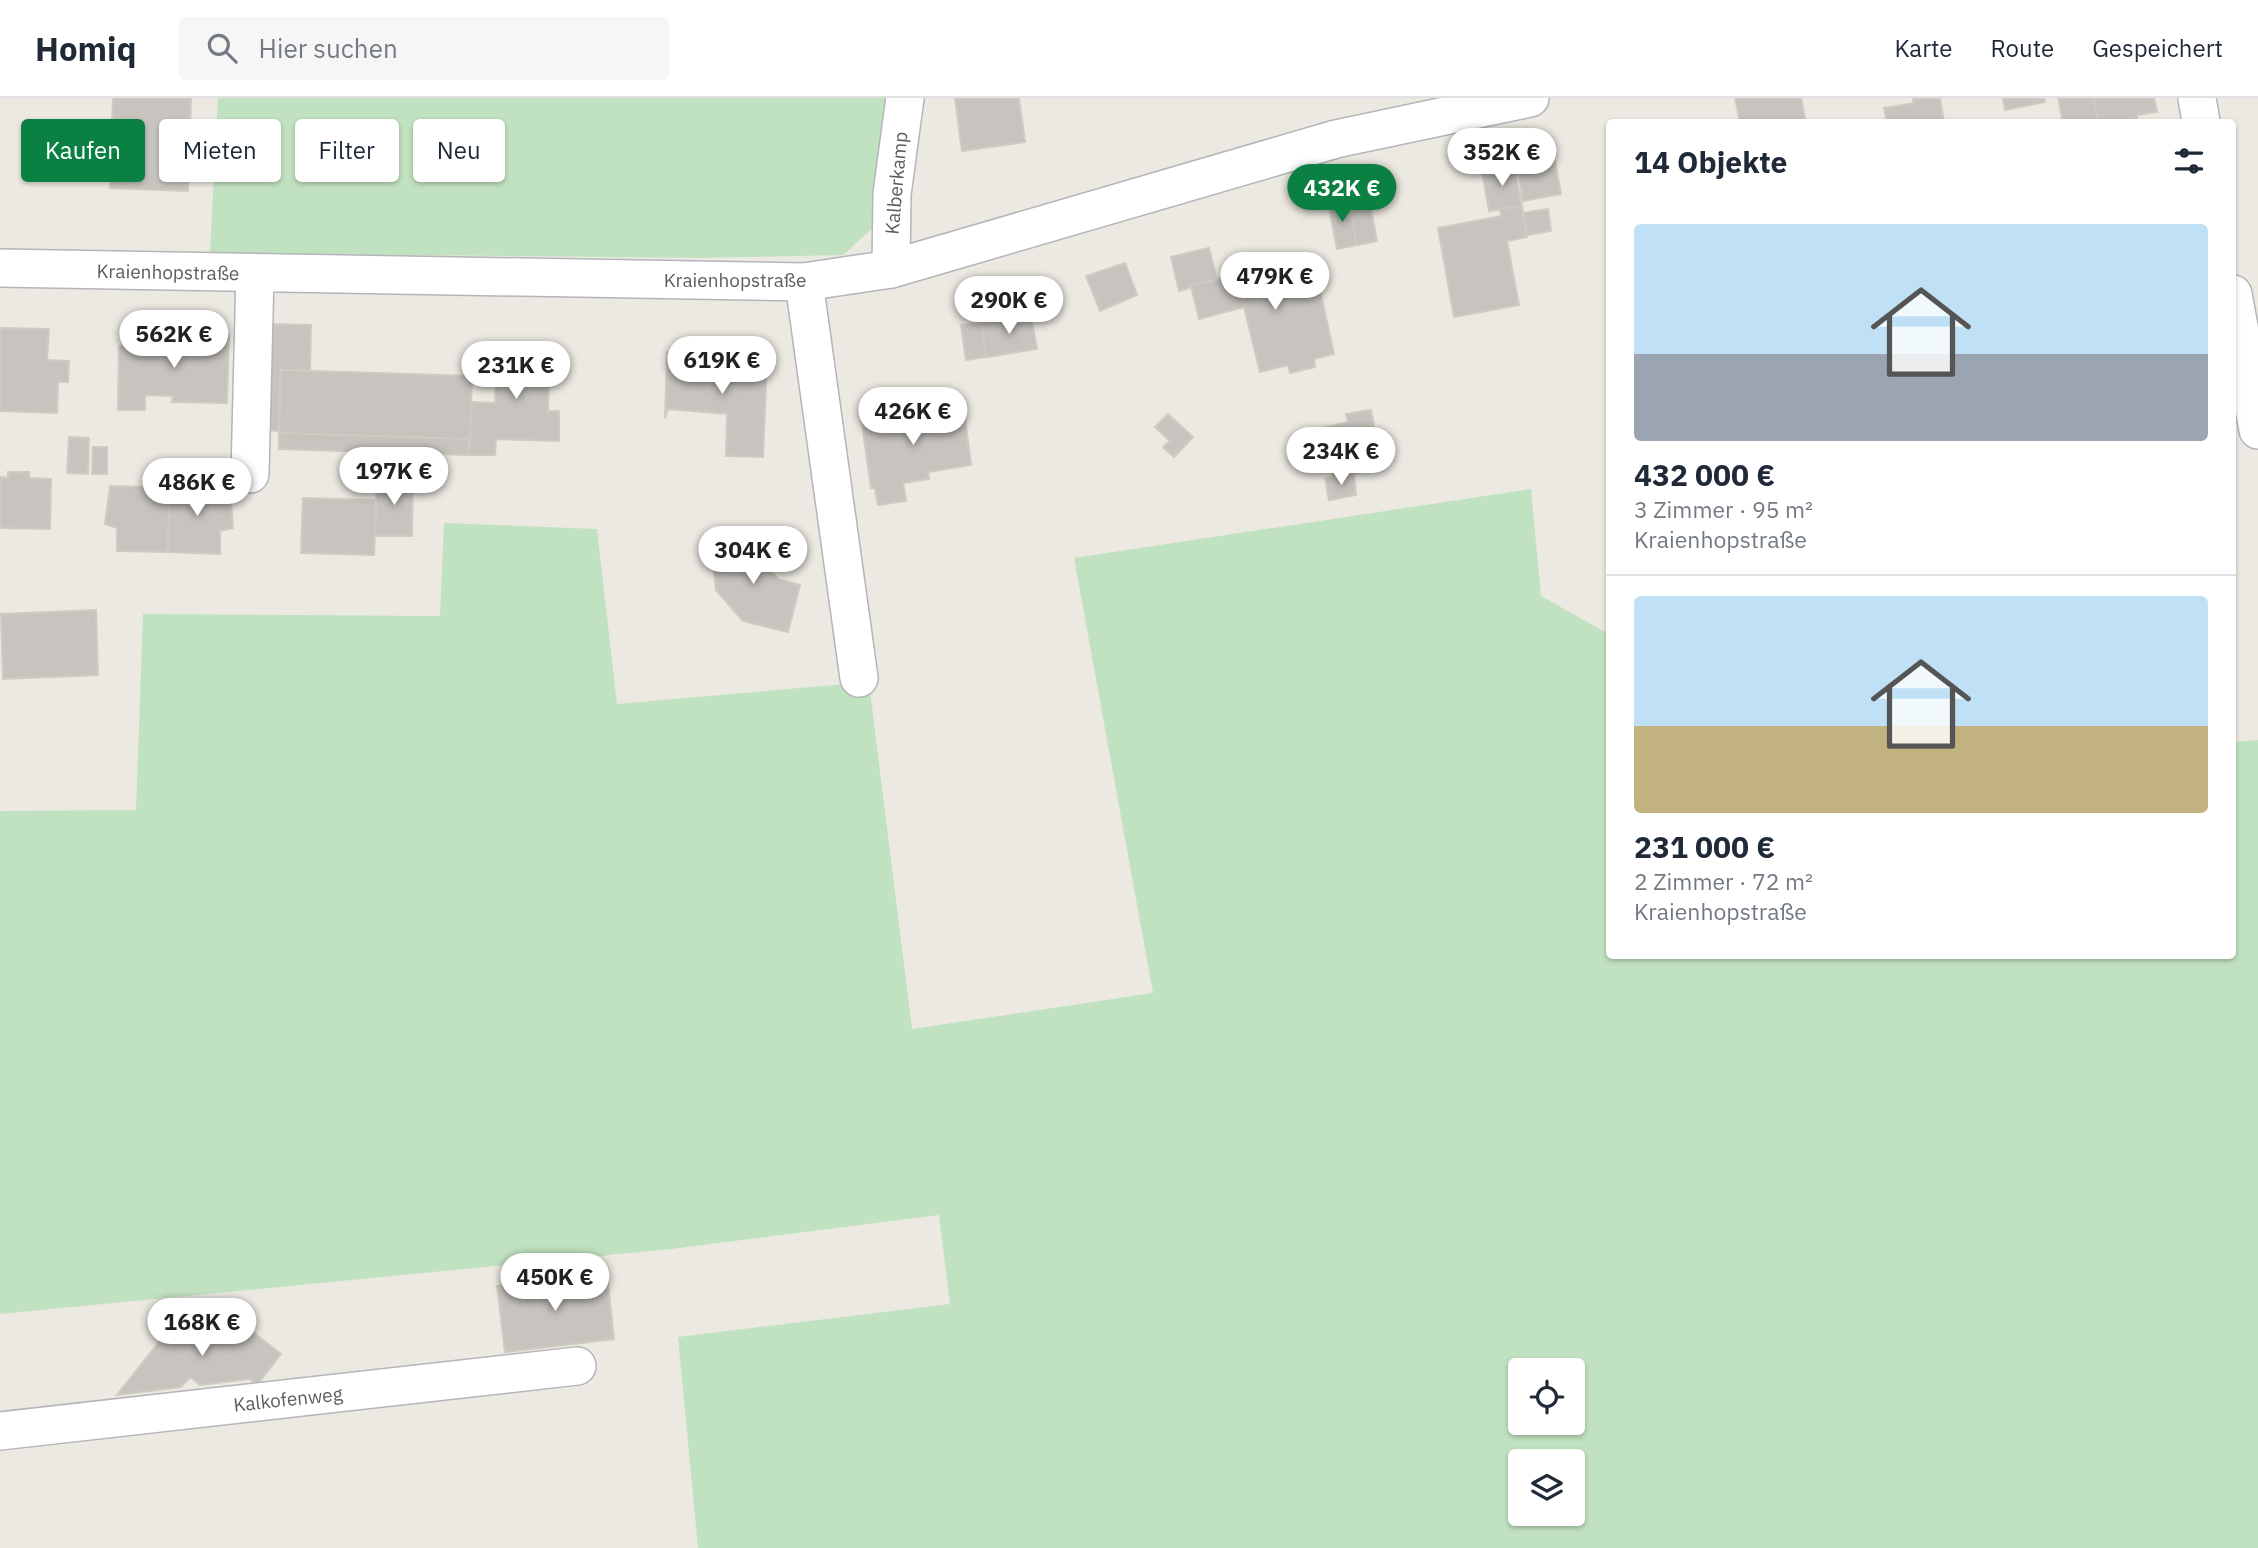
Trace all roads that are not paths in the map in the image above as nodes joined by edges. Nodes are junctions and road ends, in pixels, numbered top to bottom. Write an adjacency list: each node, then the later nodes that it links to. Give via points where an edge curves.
1 (905, 98): 6 (street, Kalberkamp, via 892,194)
2 (1531, 98): 6 (street, Kraienhopstraße, via 1336,139)
3 (2197, 98): 4 (street)
4 (2200, 119)
5 (0, 268): 7 (street, Kraienhopstraße)
6 (891, 268): 8 (street, Kraienhopstraße)
7 (255, 274): 8 (street, Kraienhopstraße); 11 (street)
8 (804, 282): 12 (street)
9 (2236, 310): 10 (street)
10 (2258, 430)
11 (250, 474)
12 (859, 678)
13 (577, 1366): 14 (street, Kalkofenweg)
14 (0, 1431)

